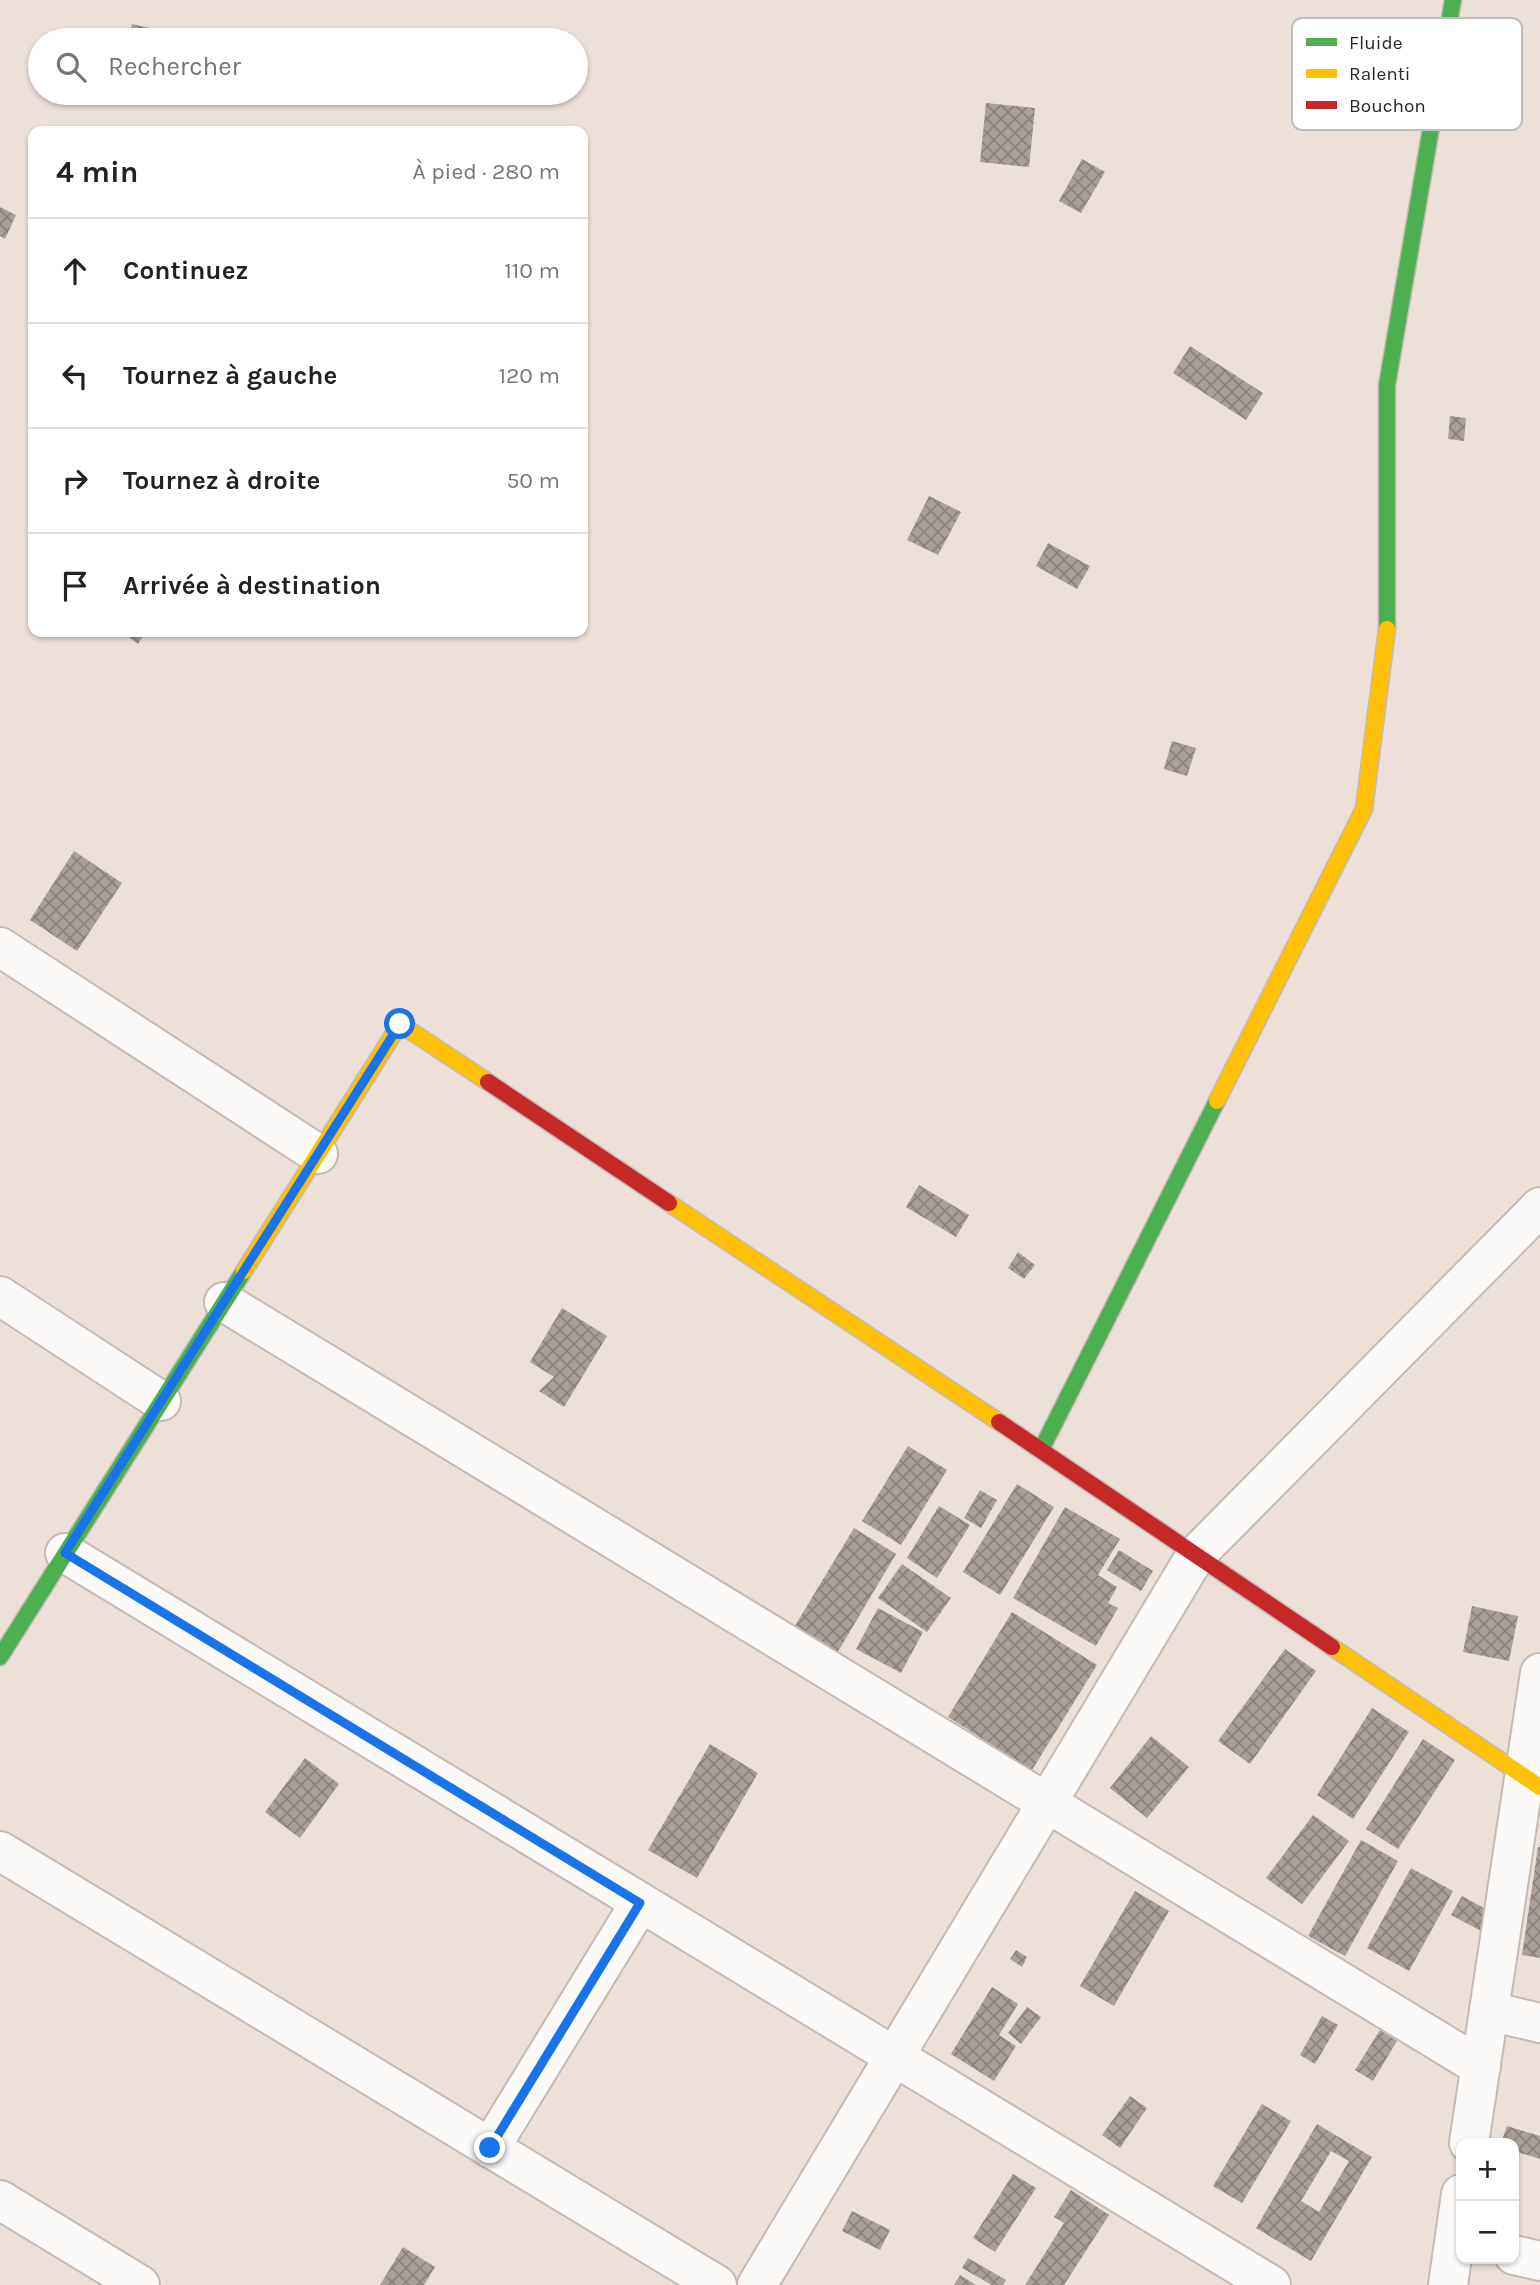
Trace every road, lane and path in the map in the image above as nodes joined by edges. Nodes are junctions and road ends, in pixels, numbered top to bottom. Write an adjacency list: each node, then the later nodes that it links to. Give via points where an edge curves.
1 (1453, 0): 2 (street)
2 (1450, 18)
3 (1431, 130): 10 (street, via 1387,385 1387,628 1364,809)
4 (0, 947): 5 (street)
5 (318, 1154): 8 (street); 10 (street, via 400,1024)
6 (1540, 1207): 12 (street)
7 (0, 1296): 9 (street)
8 (224, 1302): 9 (street); 16 (street)
9 (161, 1401): 11 (street)
10 (1041, 1450): 12 (street)
11 (65, 1553): 13 (street); 18 (street)
12 (1196, 1555): 15 (street); 16 (street)
13 (1, 1653)
14 (1540, 1673): 15 (street)
15 (1532, 1782): 19 (street)
16 (1047, 1803): 21 (street); 22 (street)
17 (0, 1851): 24 (street)
18 (640, 1903): 21 (street); 24 (street)
19 (1489, 2011): 20 (street); 22 (street)
20 (1540, 2023)
21 (895, 2056): 31 (street); 32 (street)
22 (1481, 2067): 23 (street)
23 (1470, 2138)
24 (490, 2148): 30 (street)
25 (0, 2200): 29 (street)
26 (1456, 2250): 33 (street)
27 (1519, 2256): 28 (street)
28 (1540, 2261)
29 (140, 2285)
30 (717, 2285)
31 (757, 2285)
32 (1271, 2285)
33 (1448, 2285)

